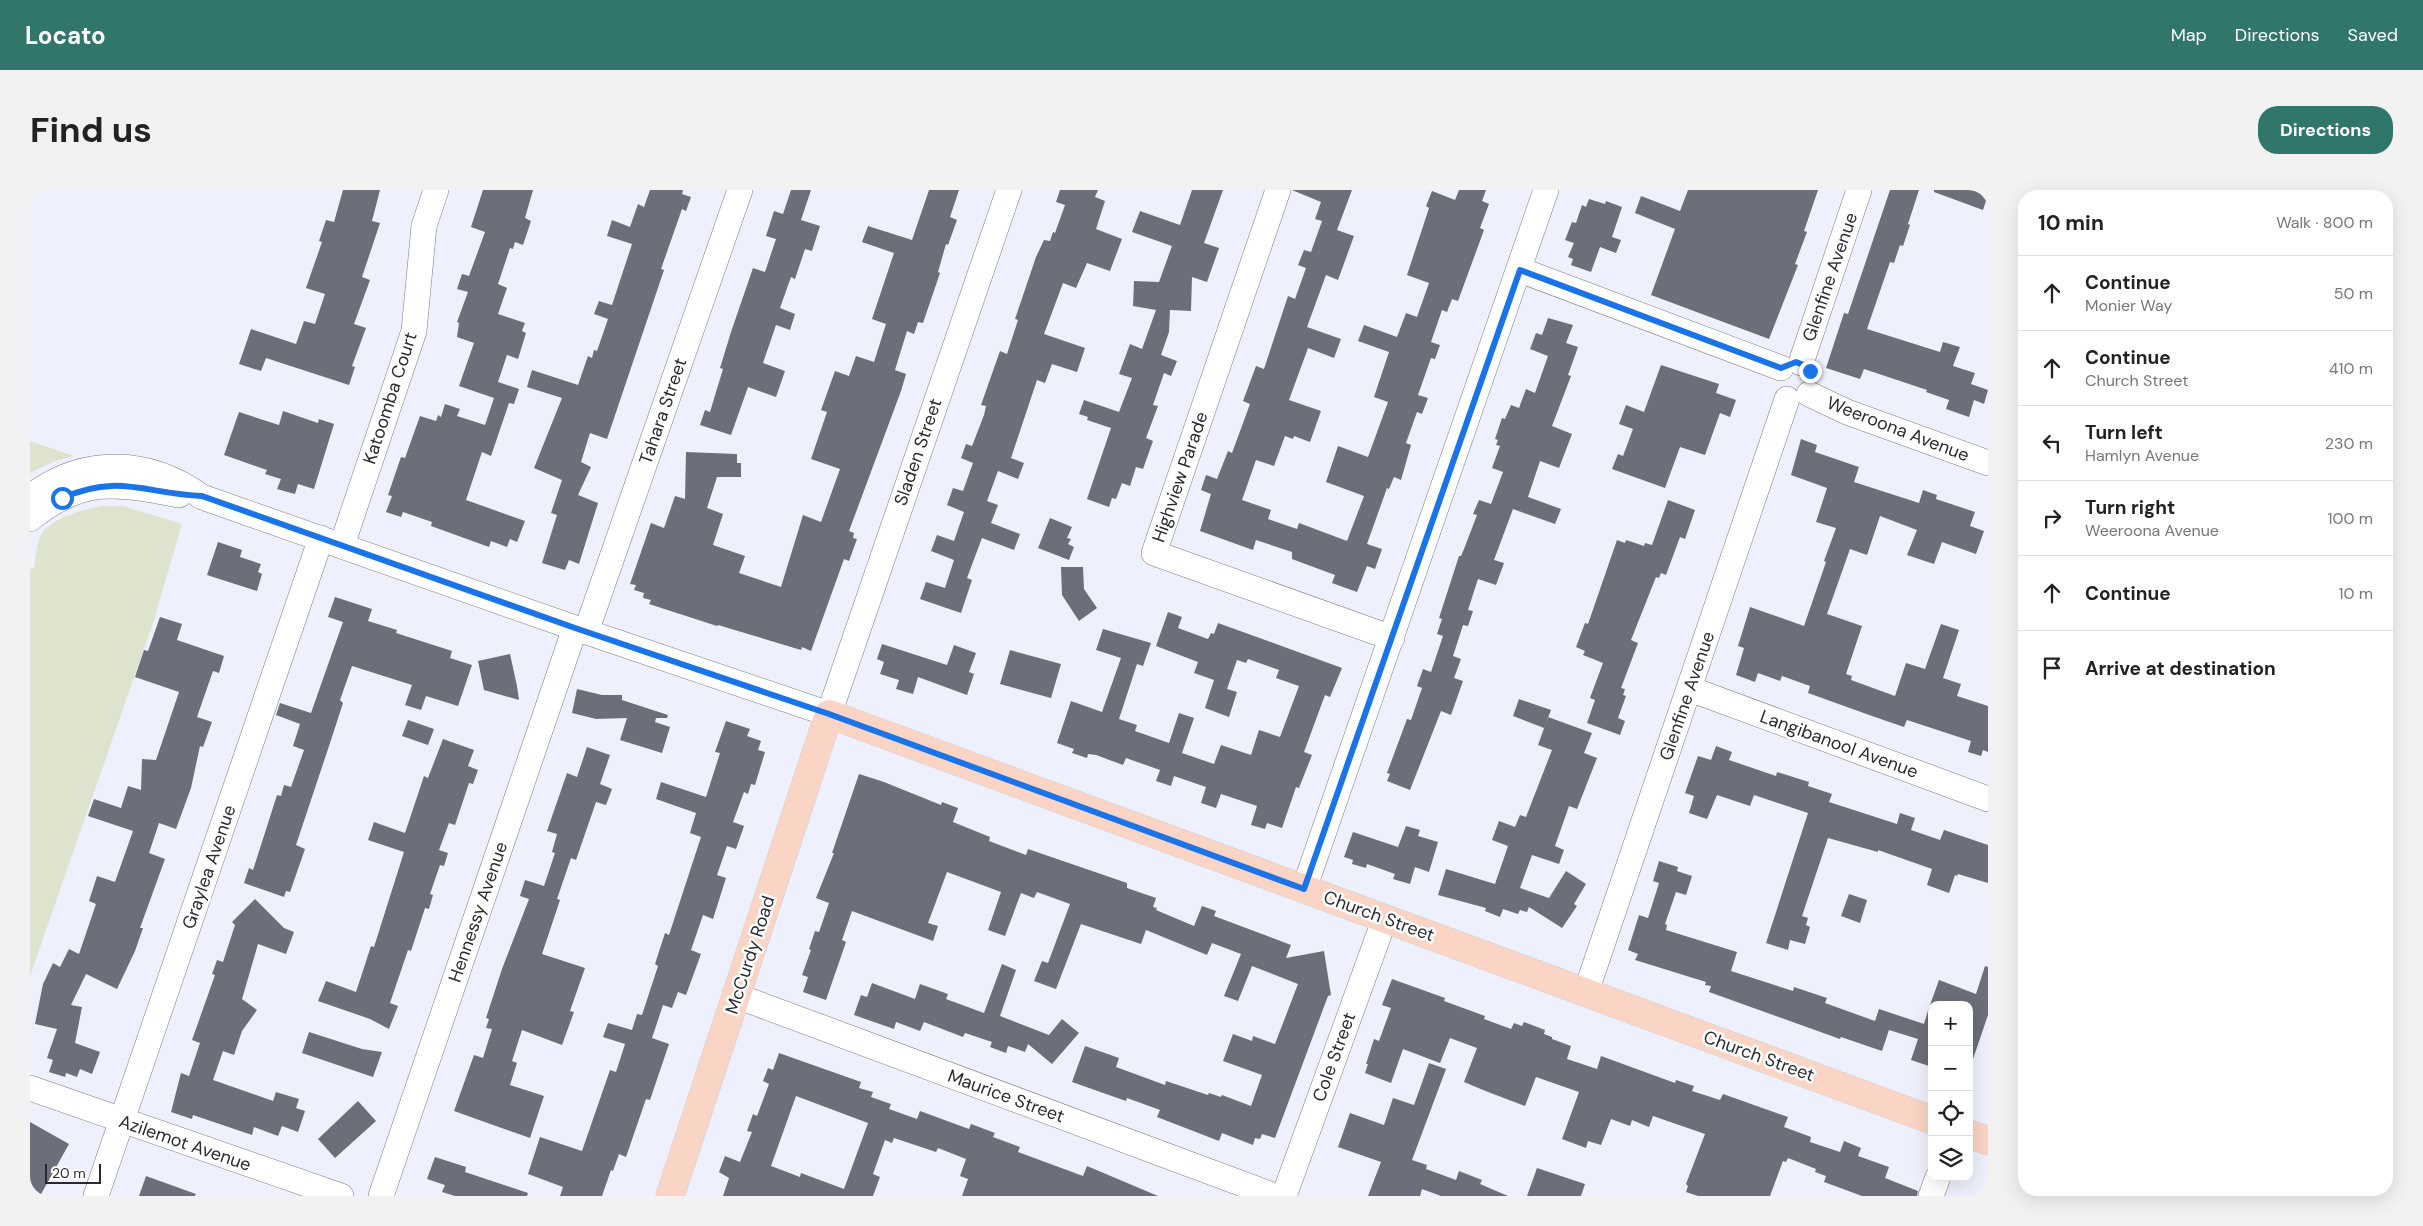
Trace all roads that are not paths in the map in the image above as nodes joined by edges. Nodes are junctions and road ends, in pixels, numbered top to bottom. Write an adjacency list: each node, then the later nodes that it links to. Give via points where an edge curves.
1 (436, 190): 14 (street, Katoomba Court, via 424,226 414,332)
2 (740, 190): 15 (street, Tahara Street)
3 (1010, 190): 18 (street, Sladen Street)
4 (1278, 190): 16 (street, Highview Parade, via 1154,553)
5 (1546, 190): 7 (street)
6 (1859, 190): 8 (street, Glenfine Avenue)
7 (1520, 270): 8 (street); 16 (street)
8 (1791, 366): 9 (street, via 1778,373 1776,385 1778,391); 9 (street, via 1806,366 1813,377 1812,388)
9 (1798, 396): 10 (street, Weeroona Avenue); 17 (street, Glenfine Avenue)
10 (1988, 463)
11 (202, 496): 12 (street, via 165,475 147,470 102,468 71,475); 13 (street, via 130,485 102,486 62,498); 14 (street, Church Street)
12 (30, 497)
13 (30, 519)
14 (332, 541): 15 (street, Church Street); 26 (street, Graylea Avenue)
15 (581, 630): 18 (street, Church Street); 32 (street, Hennessy Avenue)
16 (1392, 638): 20 (street)
17 (1690, 689): 19 (street, Langibanool Avenue); 22 (street, Glenfine Avenue)
18 (829, 714): 20 (main road, Church Street); 23 (main road, McCurdy Road)
19 (1988, 799)
20 (1304, 889): 21 (main road, Church Street)
21 (1385, 918): 22 (main road, Church Street); 35 (street, Cole Street)
22 (1586, 992): 25 (main road, Church Street)
23 (737, 996): 33 (main road, McCurdy Road); 34 (street, Maurice Street)
24 (30, 1088): 26 (street, Azilemot Avenue)
25 (1928, 1119)
26 (121, 1121): 30 (street, Graylea Avenue); 31 (street, Azilemot Avenue)
27 (1973, 1135): 28 (main road)
28 (1988, 1140)
29 (1937, 1181): 36 (street)
30 (96, 1196)
31 (341, 1196)
32 (381, 1196)
33 (670, 1196)
34 (1275, 1196)
35 (1284, 1196)
36 (1931, 1196)

